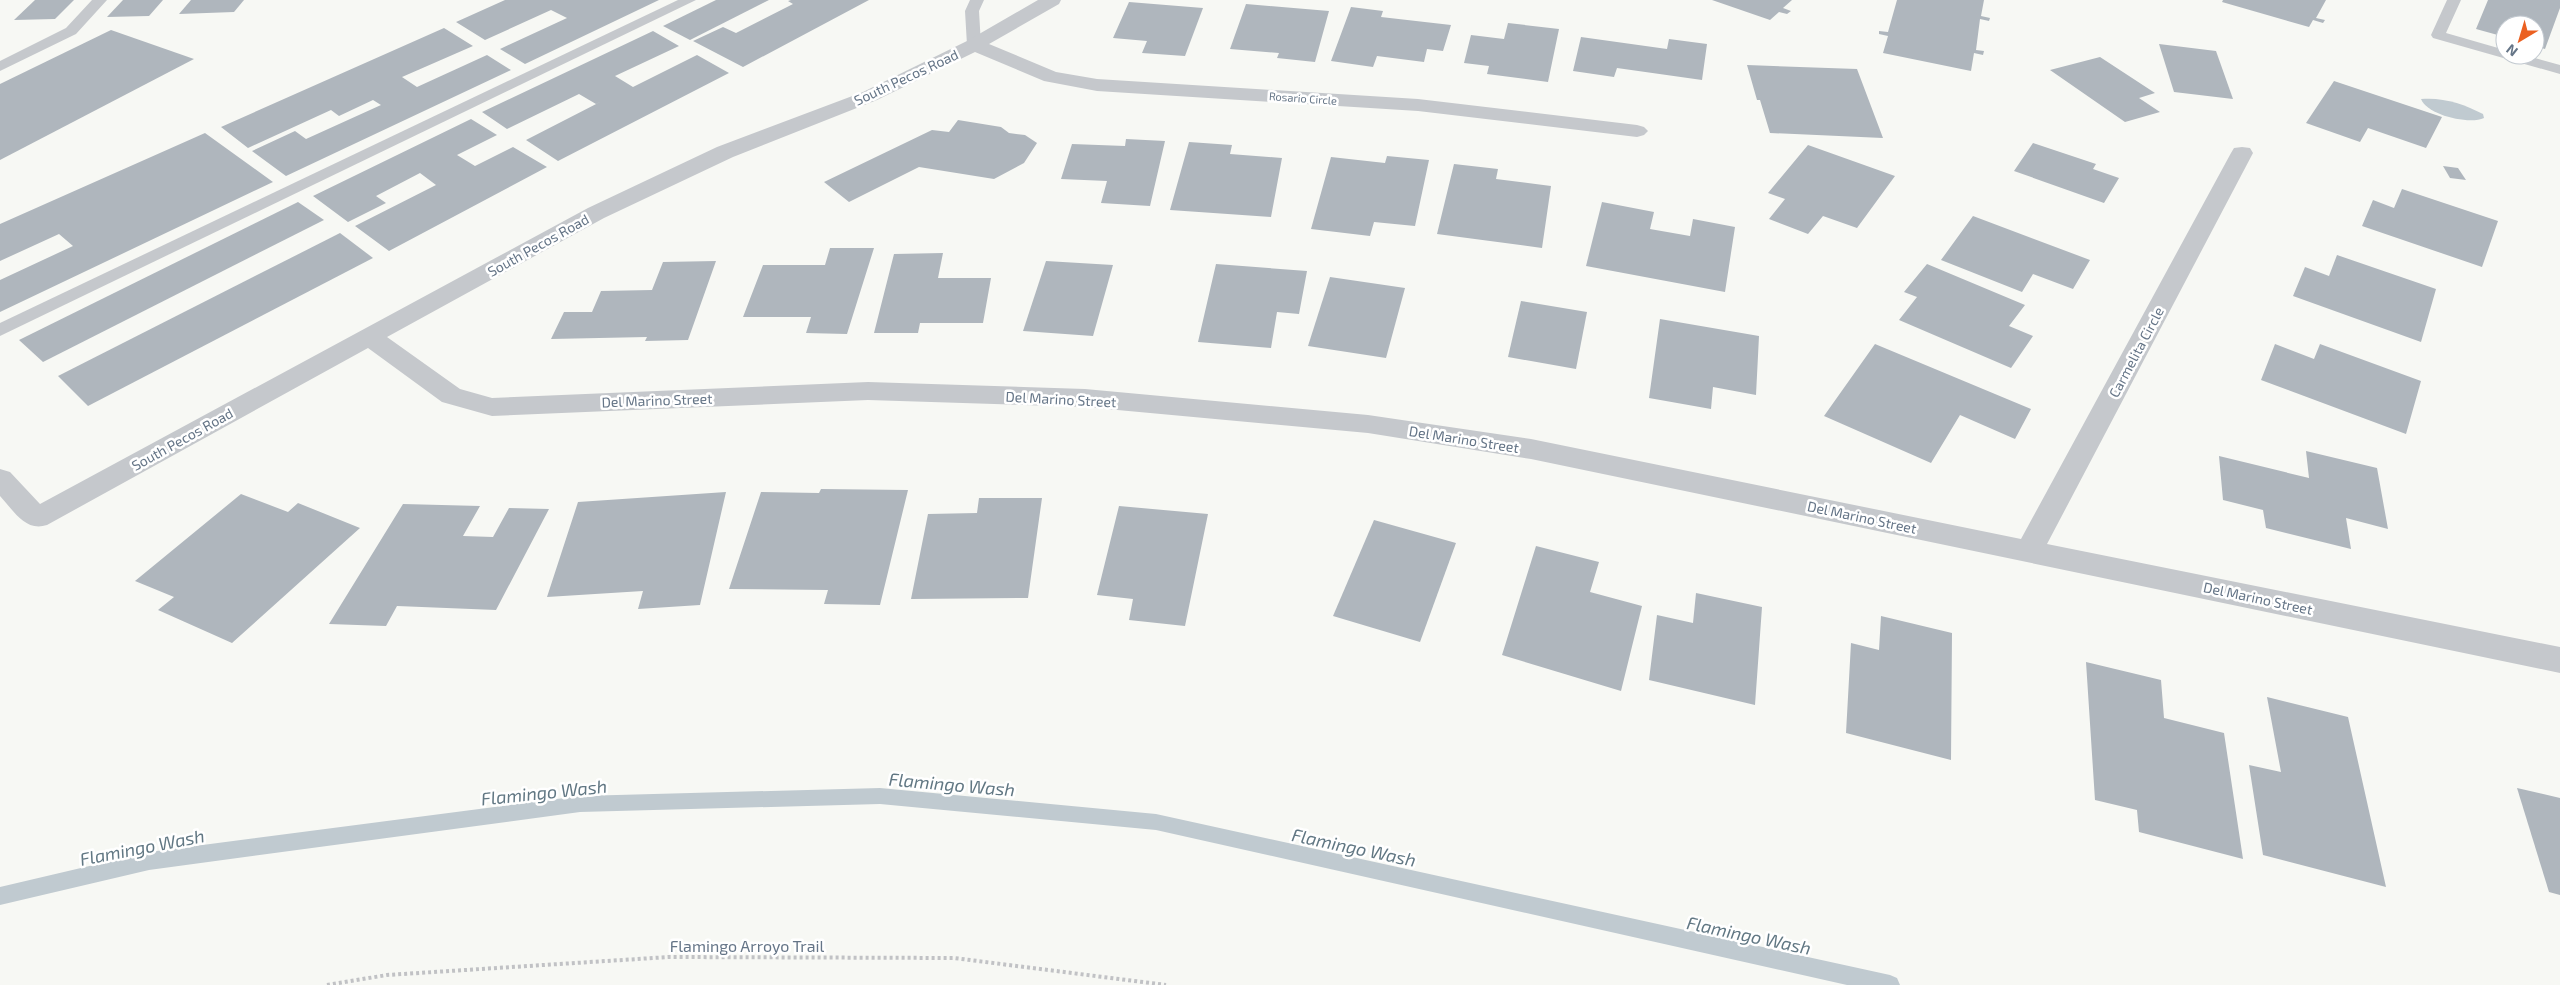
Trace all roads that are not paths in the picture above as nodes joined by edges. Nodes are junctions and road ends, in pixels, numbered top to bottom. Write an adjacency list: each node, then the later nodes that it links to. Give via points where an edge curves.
1 (100, 0): 9 (lane, via 71,31)
2 (689, 0): 13 (lane)
3 (977, 0): 6 (lane, via 972,11)
4 (1052, 0): 6 (street, South Pecos Road)
5 (2454, 0): 7 (lane, via 2438,35)
6 (974, 45): 11 (street, Rosario Circle, via 1051,77 1097,85 1418,105); 14 (street, South Pecos Road, via 870,96 725,152 596,213)
7 (2495, 52)
8 (2542, 65): 10 (lane)
9 (0, 67)
10 (2560, 70)
11 (1637, 130)
12 (2242, 153): 16 (street, Carmelita Circle)
13 (0, 330)
14 (370, 337): 15 (street, South Pecos Road, via 36,518); 16 (street, Del Marino Street, via 452,396 492,407 868,391 1085,398 1368,424 1531,449)
15 (0, 479)
16 (2029, 551): 17 (street, Del Marino Street)
17 (2560, 660)

